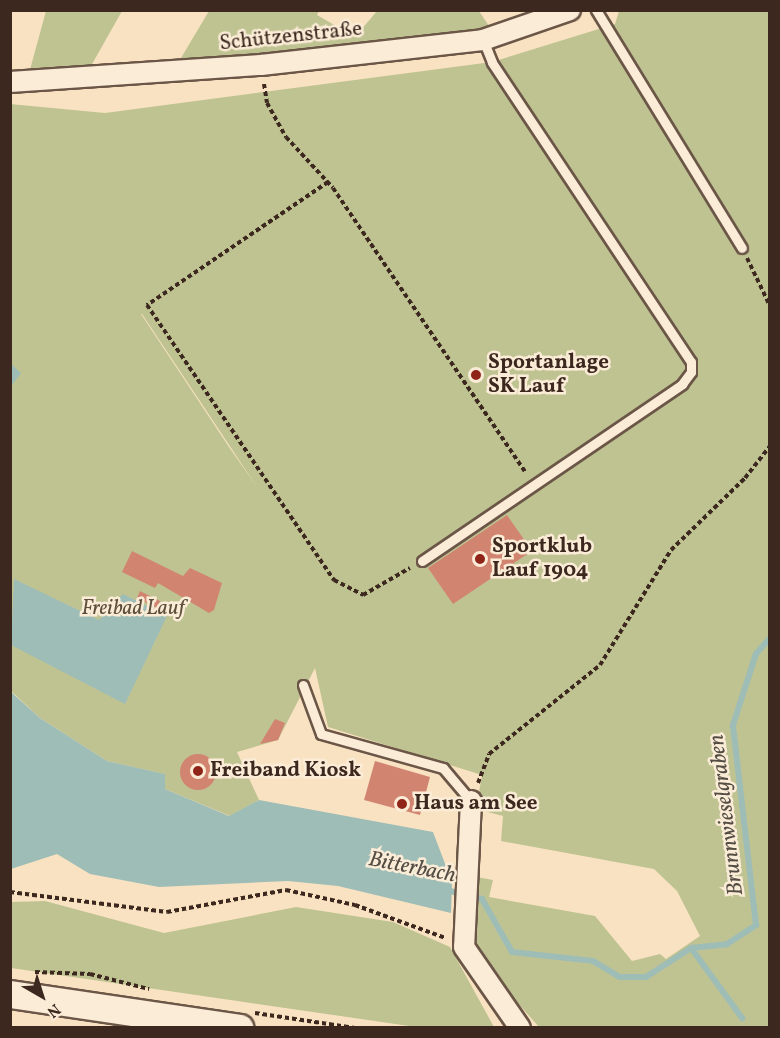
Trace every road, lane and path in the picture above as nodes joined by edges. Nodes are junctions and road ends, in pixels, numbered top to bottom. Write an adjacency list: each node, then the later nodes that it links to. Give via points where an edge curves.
1 (570, 10): 3 (street, Schützenstraße)
2 (596, 10): 7 (lane)
3 (483, 40): 4 (street, Schützenstraße); 10 (lane, via 492,62 691,362 682,384)
4 (261, 65): 5 (street, Schützenstraße); 6 (path, via 272,112 286,137)
5 (10, 82)
6 (328, 182): 10 (path); 11 (path, via 147,305 334,580 363,595)
7 (742, 248): 8 (path)
8 (770, 306)
9 (770, 446): 13 (path, via 745,478 671,550 600,665 489,754)
10 (534, 485): 11 (lane)
11 (422, 561)
12 (303, 685): 13 (lane, via 321,734 443,768)
13 (471, 801): 15 (street)
14 (10, 892): 15 (path, via 167,912 285,890 354,905)
15 (464, 947): 18 (street)
16 (10, 994): 17 (main road)
17 (239, 1028)
18 (520, 1028)

